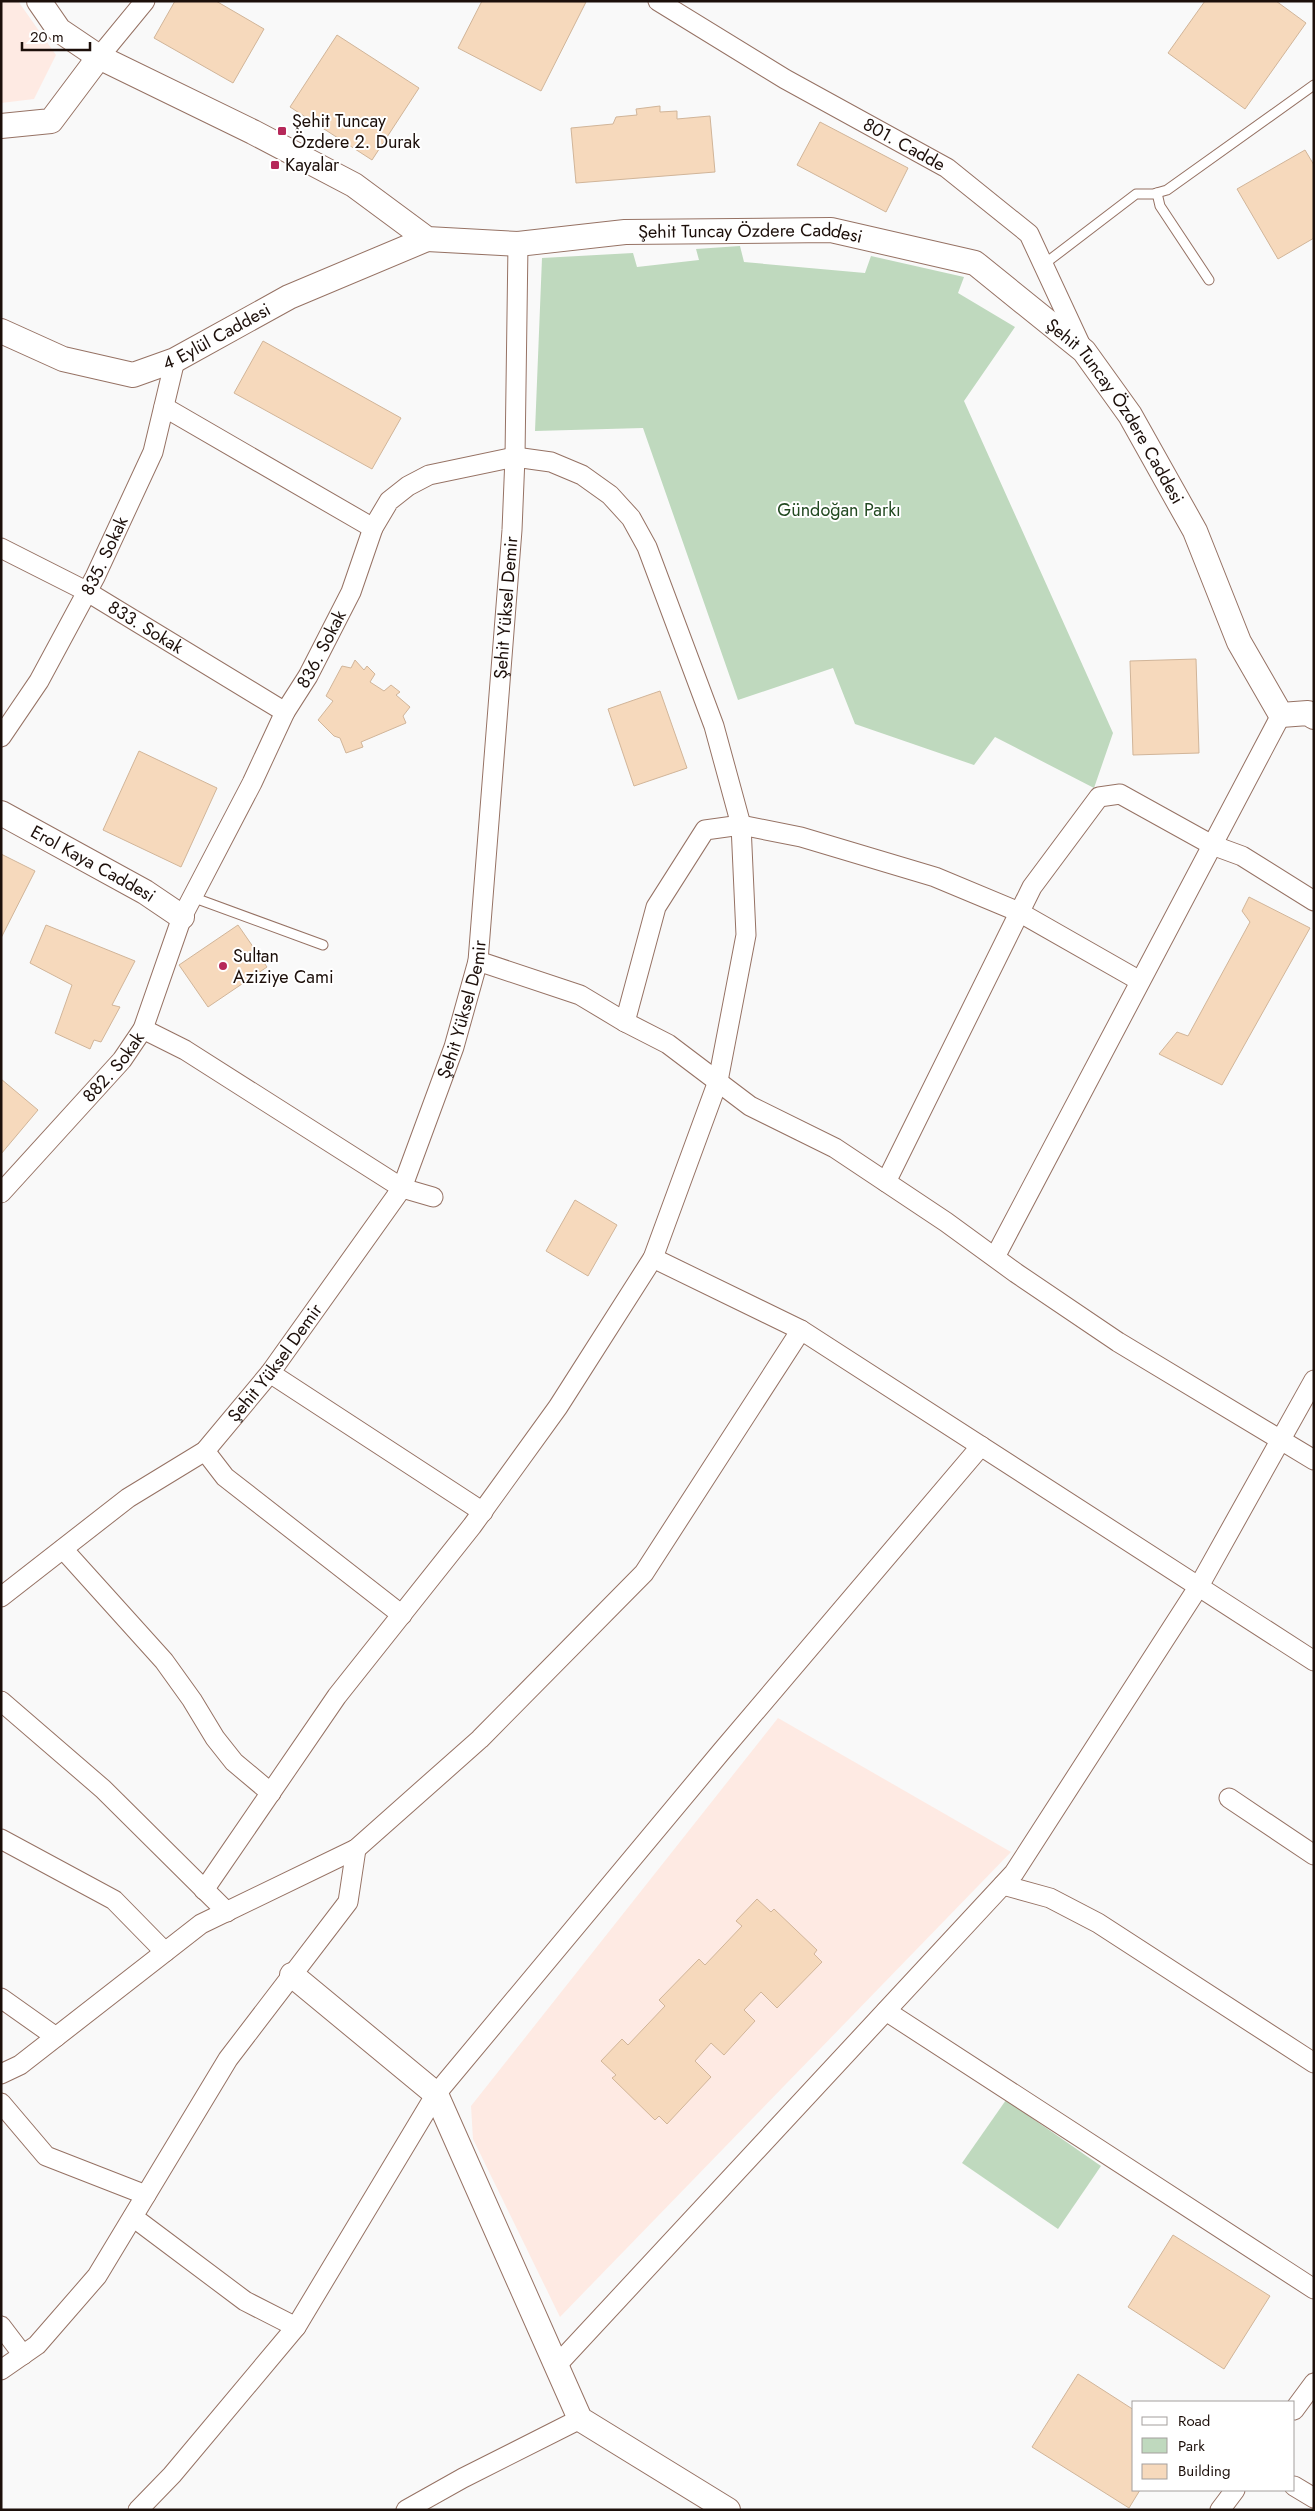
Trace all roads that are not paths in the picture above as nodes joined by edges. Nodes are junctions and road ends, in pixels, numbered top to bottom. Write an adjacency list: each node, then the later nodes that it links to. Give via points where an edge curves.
1 (39, 1): 5 (street, via 59,30)
2 (145, 1): 5 (street)
3 (658, 1): 4 (street, 801. Cadde)
4 (685, 7): 11 (street, 801. Cadde, via 785,79 947,168 1028,234)
5 (99, 57): 7 (street, via 51,121); 9 (street, via 354,185)
6 (1314, 85): 8 (lane, via 1167,190)
7 (1, 126)
8 (1157, 193): 11 (lane, via 1136,194); 12 (lane, via 1160,206)
9 (427, 239): 10 (street, Şehit Tuncay Özdere Caddesi); 15 (street, 4 Eylül Caddesi, via 289,297)
10 (518, 244): 14 (street, Şehit Tuncay Özdere Caddesi, via 626,232 831,230 975,263); 17 (street, Şehit Yüksel Demir)
11 (1043, 265): 14 (street, 801. Cadde)
12 (1209, 280)
13 (1, 331): 15 (street, 4 Eylül Caddesi, via 63,360 133,376)
14 (1084, 352): 23 (street, Şehit Tuncay Özdere Caddesi, via 1130,415 1195,531 1240,642)
15 (175, 360): 16 (street, 835. Sokak)
16 (164, 407): 18 (street); 20 (street, 835. Sokak, via 153,452)
17 (515, 457): 18 (street, 836. Sokak, via 429,475 408,486 389,502); 26 (street, 836. Sokak, via 551,462 582,475 610,495 631,518 647,547 714,726); 32 (street, Şehit Yüksel Demir)
18 (373, 528): 22 (street, 836. Sokak, via 351,592 308,676)
19 (1, 548): 20 (street, 833. Sokak)
20 (86, 591): 22 (street, 833. Sokak); 24 (street, 835. Sokak, via 39,681)
21 (1312, 711): 23 (street)
22 (285, 712): 29 (street, 836. Sokak)
23 (1281, 715): 27 (street)
24 (1, 737)
25 (1, 813): 29 (street, Erol Kaya Caddesi, via 145,892)
26 (741, 825): 30 (street, via 800,836 935,877); 34 (street, via 705,830 656,907); 36 (street, 836. Sokak, via 746,936)
27 (1212, 845): 28 (street, via 1242,856); 30 (street, via 1120,794 1099,797 1032,887); 33 (street)
28 (1314, 901)
29 (187, 907): 31 (lane); 35 (street, 882. Sokak)
30 (1019, 912): 33 (street); 37 (street)
31 (323, 945)
32 (478, 961): 34 (street, via 580,995); 38 (street, Şehit Yüksel Demir, via 454,1047)
33 (1140, 981): 41 (street)
34 (625, 1022): 36 (street, via 668,1044)
35 (143, 1029): 38 (street, via 185,1050); 39 (street, 882. Sokak, via 122,1060)
36 (718, 1081): 37 (street, via 750,1106 835,1148); 42 (street, 836. Sokak)
37 (886, 1182): 41 (street)
38 (402, 1188): 40 (street); 44 (street, Şehit Yüksel Demir)
39 (1, 1193)
40 (433, 1197)
41 (995, 1257): 46 (street, via 1118,1342)
42 (653, 1258): 43 (street); 50 (street, 836. Sokak, via 558,1407)
43 (801, 1330): 47 (street); 60 (street, via 644,1573 480,1739)
44 (270, 1373): 48 (street, Şehit Yüksel Demir); 50 (street)
45 (1314, 1380): 46 (street)
46 (1280, 1439): 49 (street); 52 (street)
47 (981, 1446): 52 (street); 72 (street)
48 (205, 1451): 51 (street, Şehit Yüksel Demir, via 128,1498); 54 (street, via 225,1477)
49 (1314, 1460)
50 (482, 1512): 54 (street, 836. Sokak)
51 (63, 1549): 53 (street, Şehit Yüksel Demir); 57 (street, via 164,1661 234,1762)
52 (1199, 1586): 55 (street); 62 (street, via 1020,1864)
53 (1, 1597)
54 (402, 1614): 57 (street, 836. Sokak, via 337,1696)
55 (1314, 1661)
56 (1, 1701): 63 (street, via 103,1789)
57 (271, 1793): 63 (street, 836. Sokak)
58 (1229, 1798): 61 (street)
59 (1, 1839): 65 (street, via 114,1900)
60 (356, 1849): 64 (street); 66 (street, via 348,1902)
61 (1314, 1855)
62 (1003, 1884): 68 (street); 70 (street, via 1050,1898 1098,1923)
63 (204, 1890): 64 (street)
64 (227, 1912): 65 (street, via 201,1924)
65 (166, 1952): 69 (street)
66 (292, 1975): 72 (street); 74 (street, via 228,2059)
67 (1, 1998): 69 (street)
68 (886, 2011): 76 (street); 80 (street)
69 (56, 2037): 71 (street, via 20,2065)
70 (1314, 2064)
71 (1, 2074)
72 (436, 2094): 78 (street); 80 (street)
73 (1, 2103): 74 (street, via 46,2156)
74 (146, 2195): 75 (street)
75 (133, 2217): 78 (street, via 245,2302); 79 (street, via 97,2276 37,2345)
76 (1314, 2289)
77 (1, 2326): 79 (street)
78 (296, 2327): 88 (street, via 172,2475)
79 (23, 2355): 81 (street)
80 (556, 2366): 84 (street)
81 (1, 2370)
82 (1314, 2382): 83 (street)
83 (1295, 2409)
84 (580, 2419): 89 (street); 90 (street)
85 (1295, 2487): 87 (street)
86 (1234, 2491): 91 (street)
87 (1314, 2498)
88 (138, 2510)
89 (406, 2510)
90 (728, 2510)
91 (1220, 2510)

